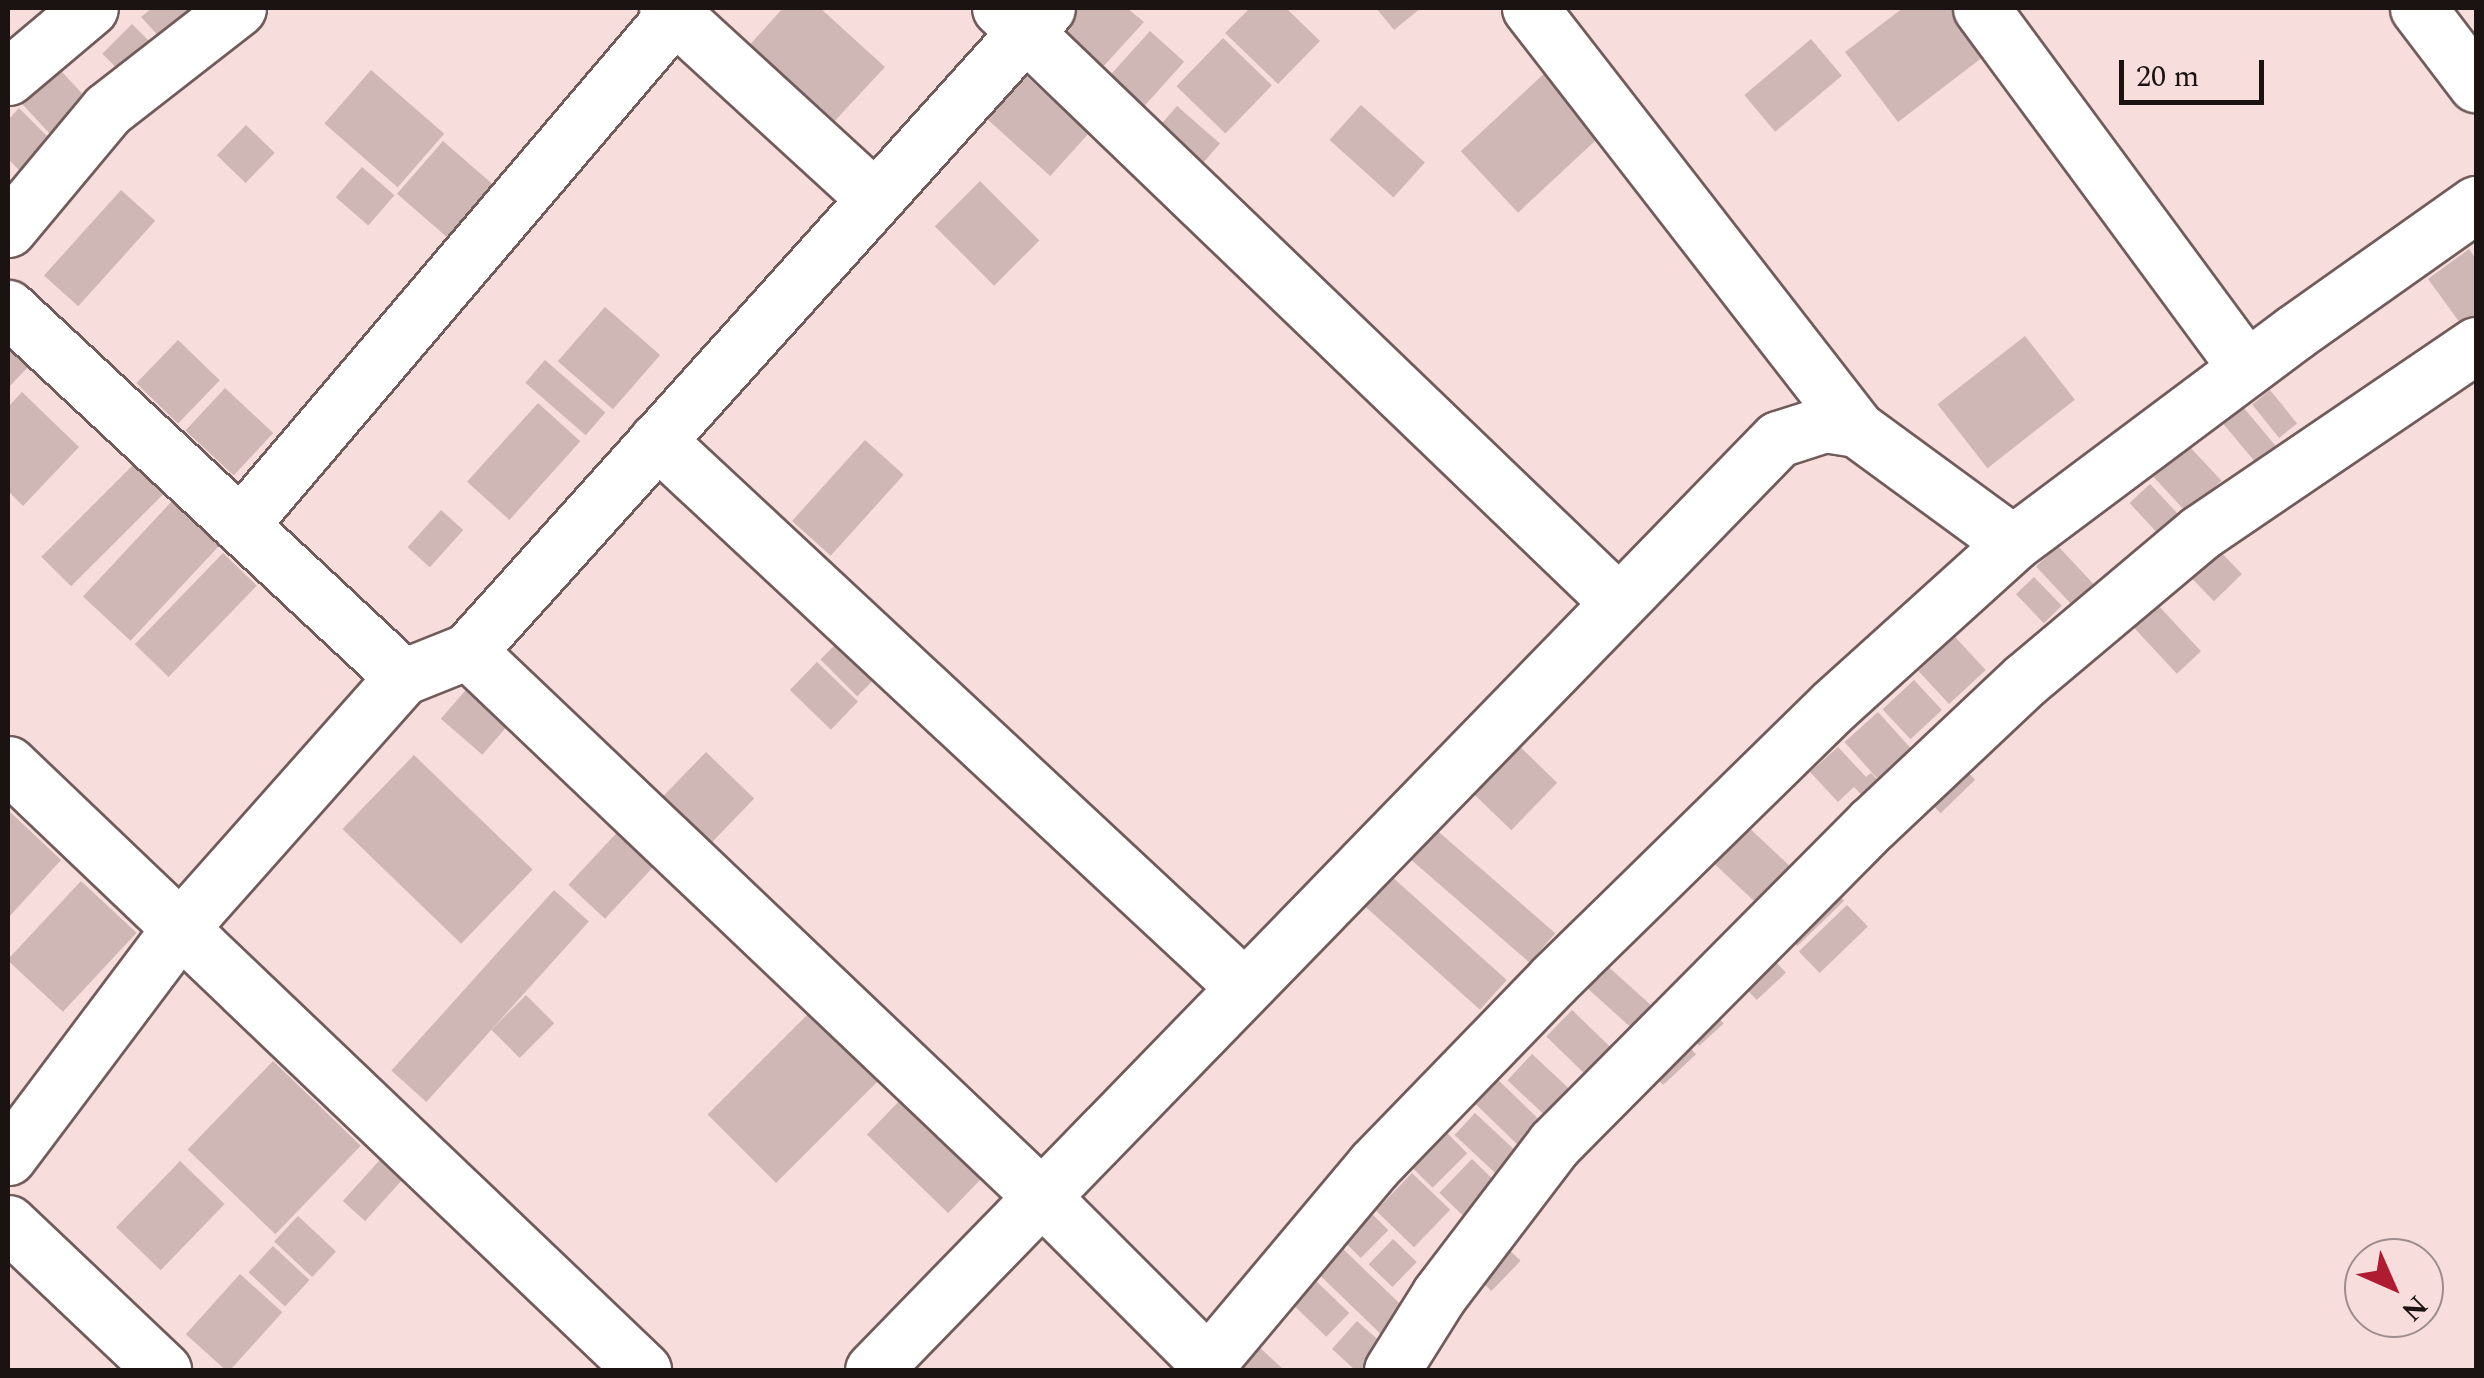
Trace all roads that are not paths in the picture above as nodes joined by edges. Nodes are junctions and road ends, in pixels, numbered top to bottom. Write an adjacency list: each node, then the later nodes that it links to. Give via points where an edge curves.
1 (90, 8): 8 (street)
2 (238, 8): 12 (street, via 107,110)
3 (1530, 8): 16 (street)
4 (1982, 8): 15 (street)
5 (2418, 8): 9 (street)
6 (671, 11): 10 (street); 18 (street)
7 (1024, 15): 10 (street); 20 (street)
8 (8, 77)
9 (2476, 84)
10 (874, 198): 17 (street)
11 (2476, 204): 15 (street)
12 (8, 230)
13 (8, 308): 18 (street)
14 (2476, 345): 33 (street, via 2201,532 2025,680 1900,798 1554,1144 1438,1294)
15 (2246, 368): 19 (street)
16 (1857, 430): 19 (street); 20 (street, via 1825,424 1778,439)
17 (657, 440): 21 (street); 25 (street)
18 (240, 525): 22 (street)
19 (2014, 542): 29 (street, via 1834,705 1540,994 1374,1165)
20 (1618, 602): 25 (street)
21 (468, 651): 22 (street); 27 (street)
22 (403, 677): 24 (street)
23 (8, 764): 24 (street)
24 (180, 928): 26 (street); 31 (street)
25 (1243, 986): 27 (street)
26 (8, 1157)
27 (1041, 1196): 29 (street); 32 (street)
28 (8, 1223): 30 (street)
29 (1205, 1367)
30 (164, 1370)
31 (643, 1370)
32 (873, 1370)
33 (1392, 1370)

